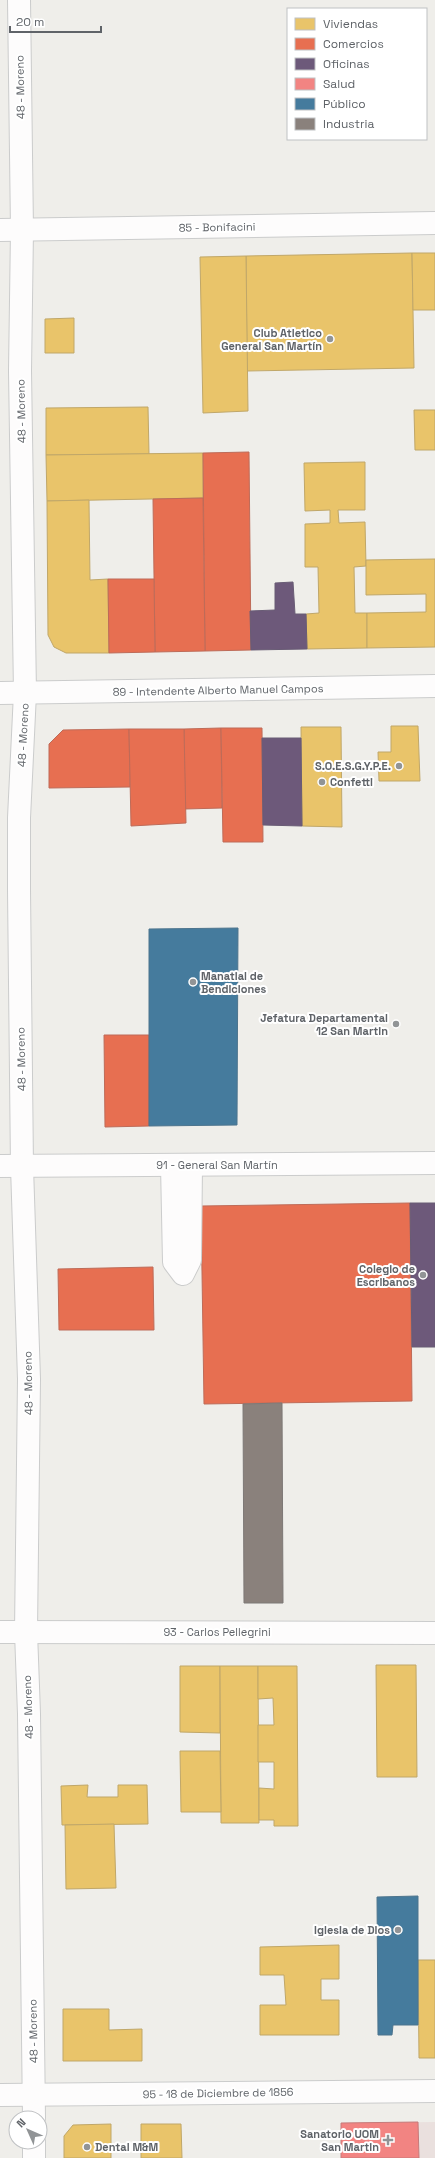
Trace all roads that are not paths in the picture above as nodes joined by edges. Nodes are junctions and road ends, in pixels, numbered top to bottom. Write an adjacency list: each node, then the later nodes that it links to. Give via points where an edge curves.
1 (19, 0): 4 (street, 48 - Moreno)
2 (435, 223): 4 (street, 85 - Bonifacini)
3 (0, 230): 4 (street, 85 - Bonifacini)
4 (22, 230): 7 (street, 48 - Moreno, via 20,371)
5 (435, 686): 7 (street, 89 - Intendente Alberto Manuel Campos)
6 (0, 693): 7 (street, 89 - Intendente Alberto Manuel Campos)
7 (25, 693): 10 (street, 48 - Moreno, via 19,818)
8 (435, 1163): 10 (street, 91 - General San Martín)
9 (0, 1166): 10 (street, 91 - General San Martín)
10 (22, 1167): 12 (street, 48 - Moreno, via 29,1379)
11 (0, 1632): 12 (street, 93 - Carlos Pellegrini)
12 (26, 1632): 13 (street, 93 - Carlos Pellegrini); 15 (street, 48 - Moreno)
13 (435, 1633)
14 (435, 2091): 15 (street, 95 - 18 de Diciembre de 1856)
15 (34, 2095): 16 (street, 95 - 18 de Diciembre de 1856); 17 (street, 48 - Moreno)
16 (0, 2096)
17 (34, 2110)

